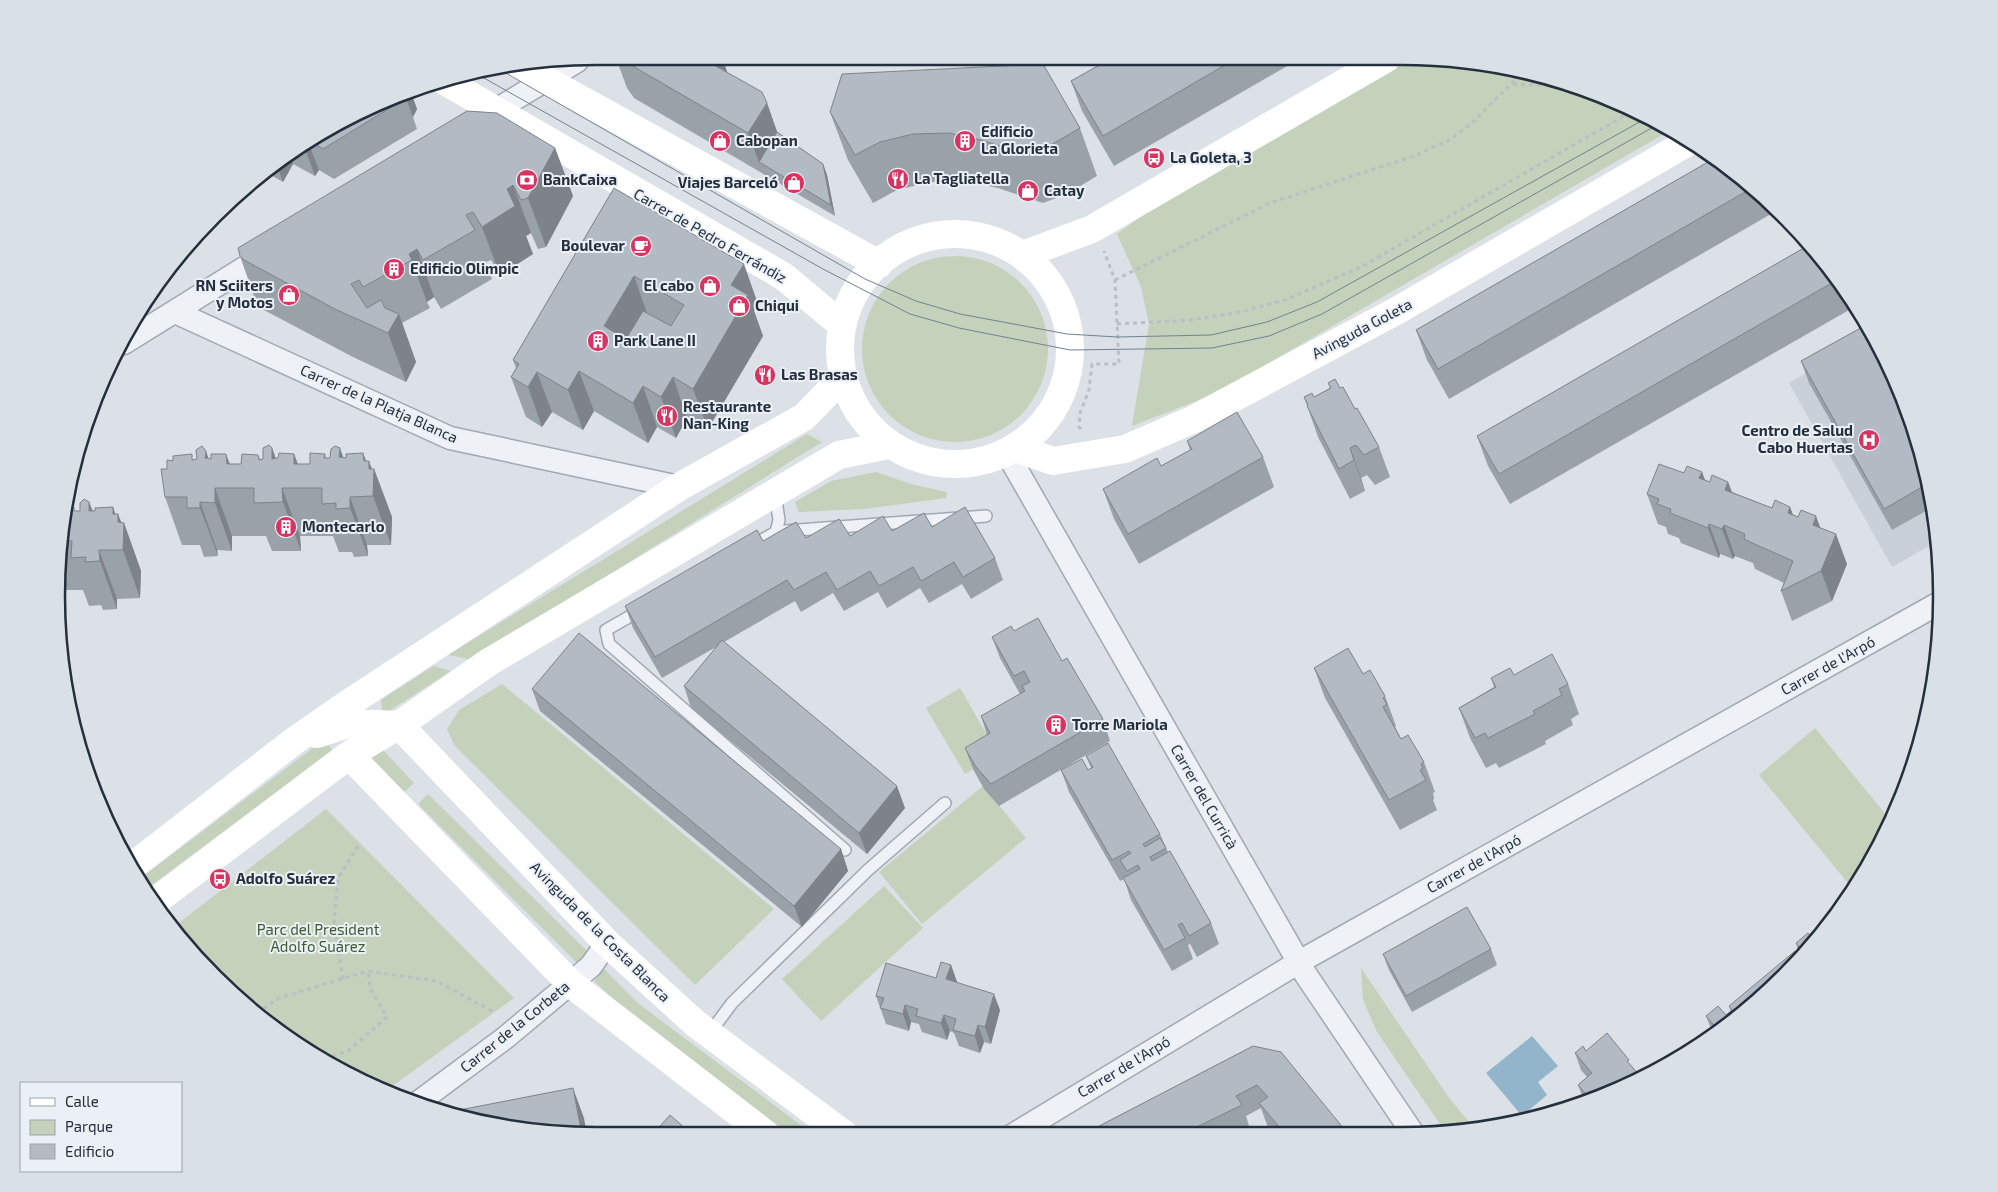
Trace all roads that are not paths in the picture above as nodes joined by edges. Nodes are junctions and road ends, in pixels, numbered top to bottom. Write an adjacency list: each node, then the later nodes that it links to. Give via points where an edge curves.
1 (1375, 65): 10 (main road, via 1092,229)
2 (569, 66): 4 (street)
3 (527, 70): 4 (main road)
4 (544, 80): 6 (street); 11 (main road)
5 (452, 85): 6 (main road, Carrer de Pedro Ferrándiz)
6 (494, 110): 7 (street); 13 (main road, Carrer de Pedro Ferrándiz, via 783,276)
7 (469, 126)
8 (1683, 145): 17 (main road, Avinguda Goleta, via 1398,310 1192,420 1125,449 1053,462)
9 (284, 243): 12 (street)
10 (1025, 254): 11 (main road, via 1004,242 943,236 905,246); 17 (main road, via 1050,278 1062,307 1070,350 1067,376 1048,418)
11 (878, 264): 13 (main road, via 858,288)
12 (175, 312): 14 (street); 18 (street, Carrer de la Platja Blanca, via 450,438)
13 (842, 325): 15 (main road)
14 (132, 338)
15 (843, 377): 16 (main road, via 860,416); 18 (main road, via 804,416)
16 (889, 445): 17 (main road, via 934,463 972,464); 19 (main road, via 839,455)
17 (1011, 450): 33 (street, Carrer del Curricà)
18 (679, 487): 26 (main road)
19 (774, 494): 21 (lane, via 779,520); 25 (main road, via 489,662)
20 (986, 516): 21 (lane)
21 (776, 532): 22 (lane)
22 (742, 552)
23 (648, 606): 29 (lane, via 606,630 609,644)
24 (1933, 607): 33 (street, Carrer de l'Arpó)
25 (399, 726): 26 (main road, via 352,723); 27 (main road); 32 (main road, Avinguda de la Costa Blanca)
26 (294, 741): 30 (main road)
27 (349, 755): 31 (main road); 34 (main road)
28 (945, 803): 35 (lane, via 868,870 732,1003)
29 (846, 850)
30 (137, 863)
31 (159, 898)
32 (607, 943): 34 (street, Carrer de la Corbeta, via 592,966); 35 (main road, Avinguda de la Costa Blanca)
33 (1299, 962): 39 (street, Carrer de l'Arpó); 40 (street, Carrer del Curricà)
34 (570, 983): 36 (street, Carrer de la Corbeta, via 505,1038); 37 (main road)
35 (708, 1034): 38 (main road, Avinguda de la Costa Blanca)
36 (424, 1098)
37 (757, 1127)
38 (834, 1127)
39 (1026, 1127)
40 (1409, 1127)

